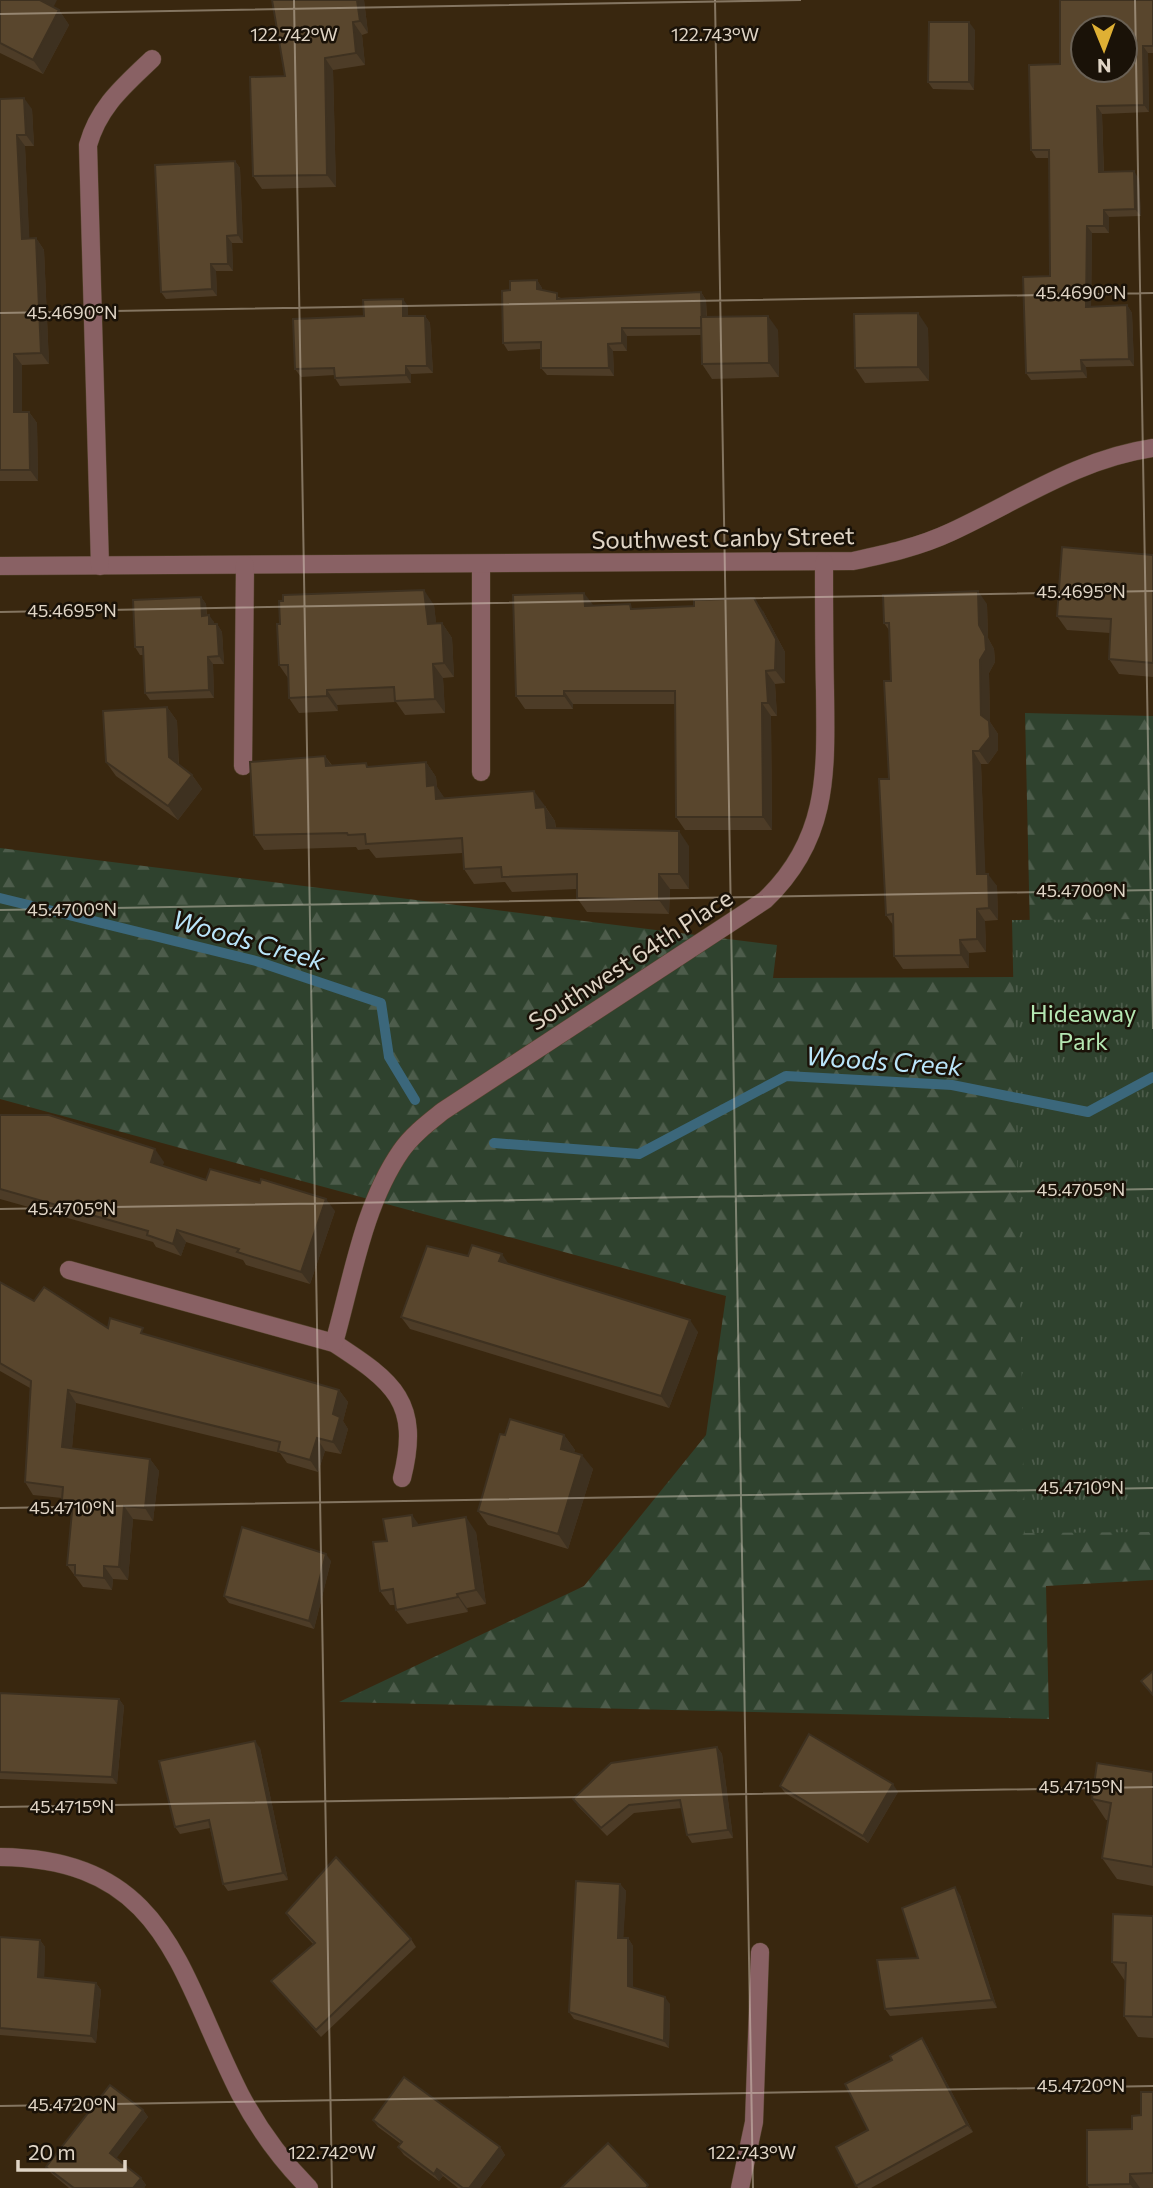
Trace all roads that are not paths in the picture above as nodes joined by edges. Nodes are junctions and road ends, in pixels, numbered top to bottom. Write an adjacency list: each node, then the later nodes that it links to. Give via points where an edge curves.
1 (152, 59): 7 (street, via 108,101 95,121 88,145)
2 (1153, 448): 3 (street, Southwest Canby Street, via 1097,460 920,545 853,561)
3 (824, 562): 4 (street, Southwest Canby Street); 11 (street, Southwest 64th Place, via 825,781 814,829 794,869 765,900 418,1131 388,1171 372,1210)
4 (481, 564): 5 (street, Southwest Canby Street); 9 (street)
5 (245, 565): 7 (street, Southwest Canby Street); 8 (street)
6 (0, 566): 7 (street, Southwest Canby Street)
7 (100, 566)
8 (243, 766)
9 (481, 772)
10 (69, 1270): 11 (street)
11 (334, 1343): 12 (street, via 372,1368 402,1402 410,1428)
12 (402, 1478)
13 (0, 1857): 15 (street, via 89,1871 144,1909 178,1959 241,2096 276,2150)
14 (760, 1952): 16 (street, via 754,2122)
15 (309, 2188)
16 (740, 2188)

